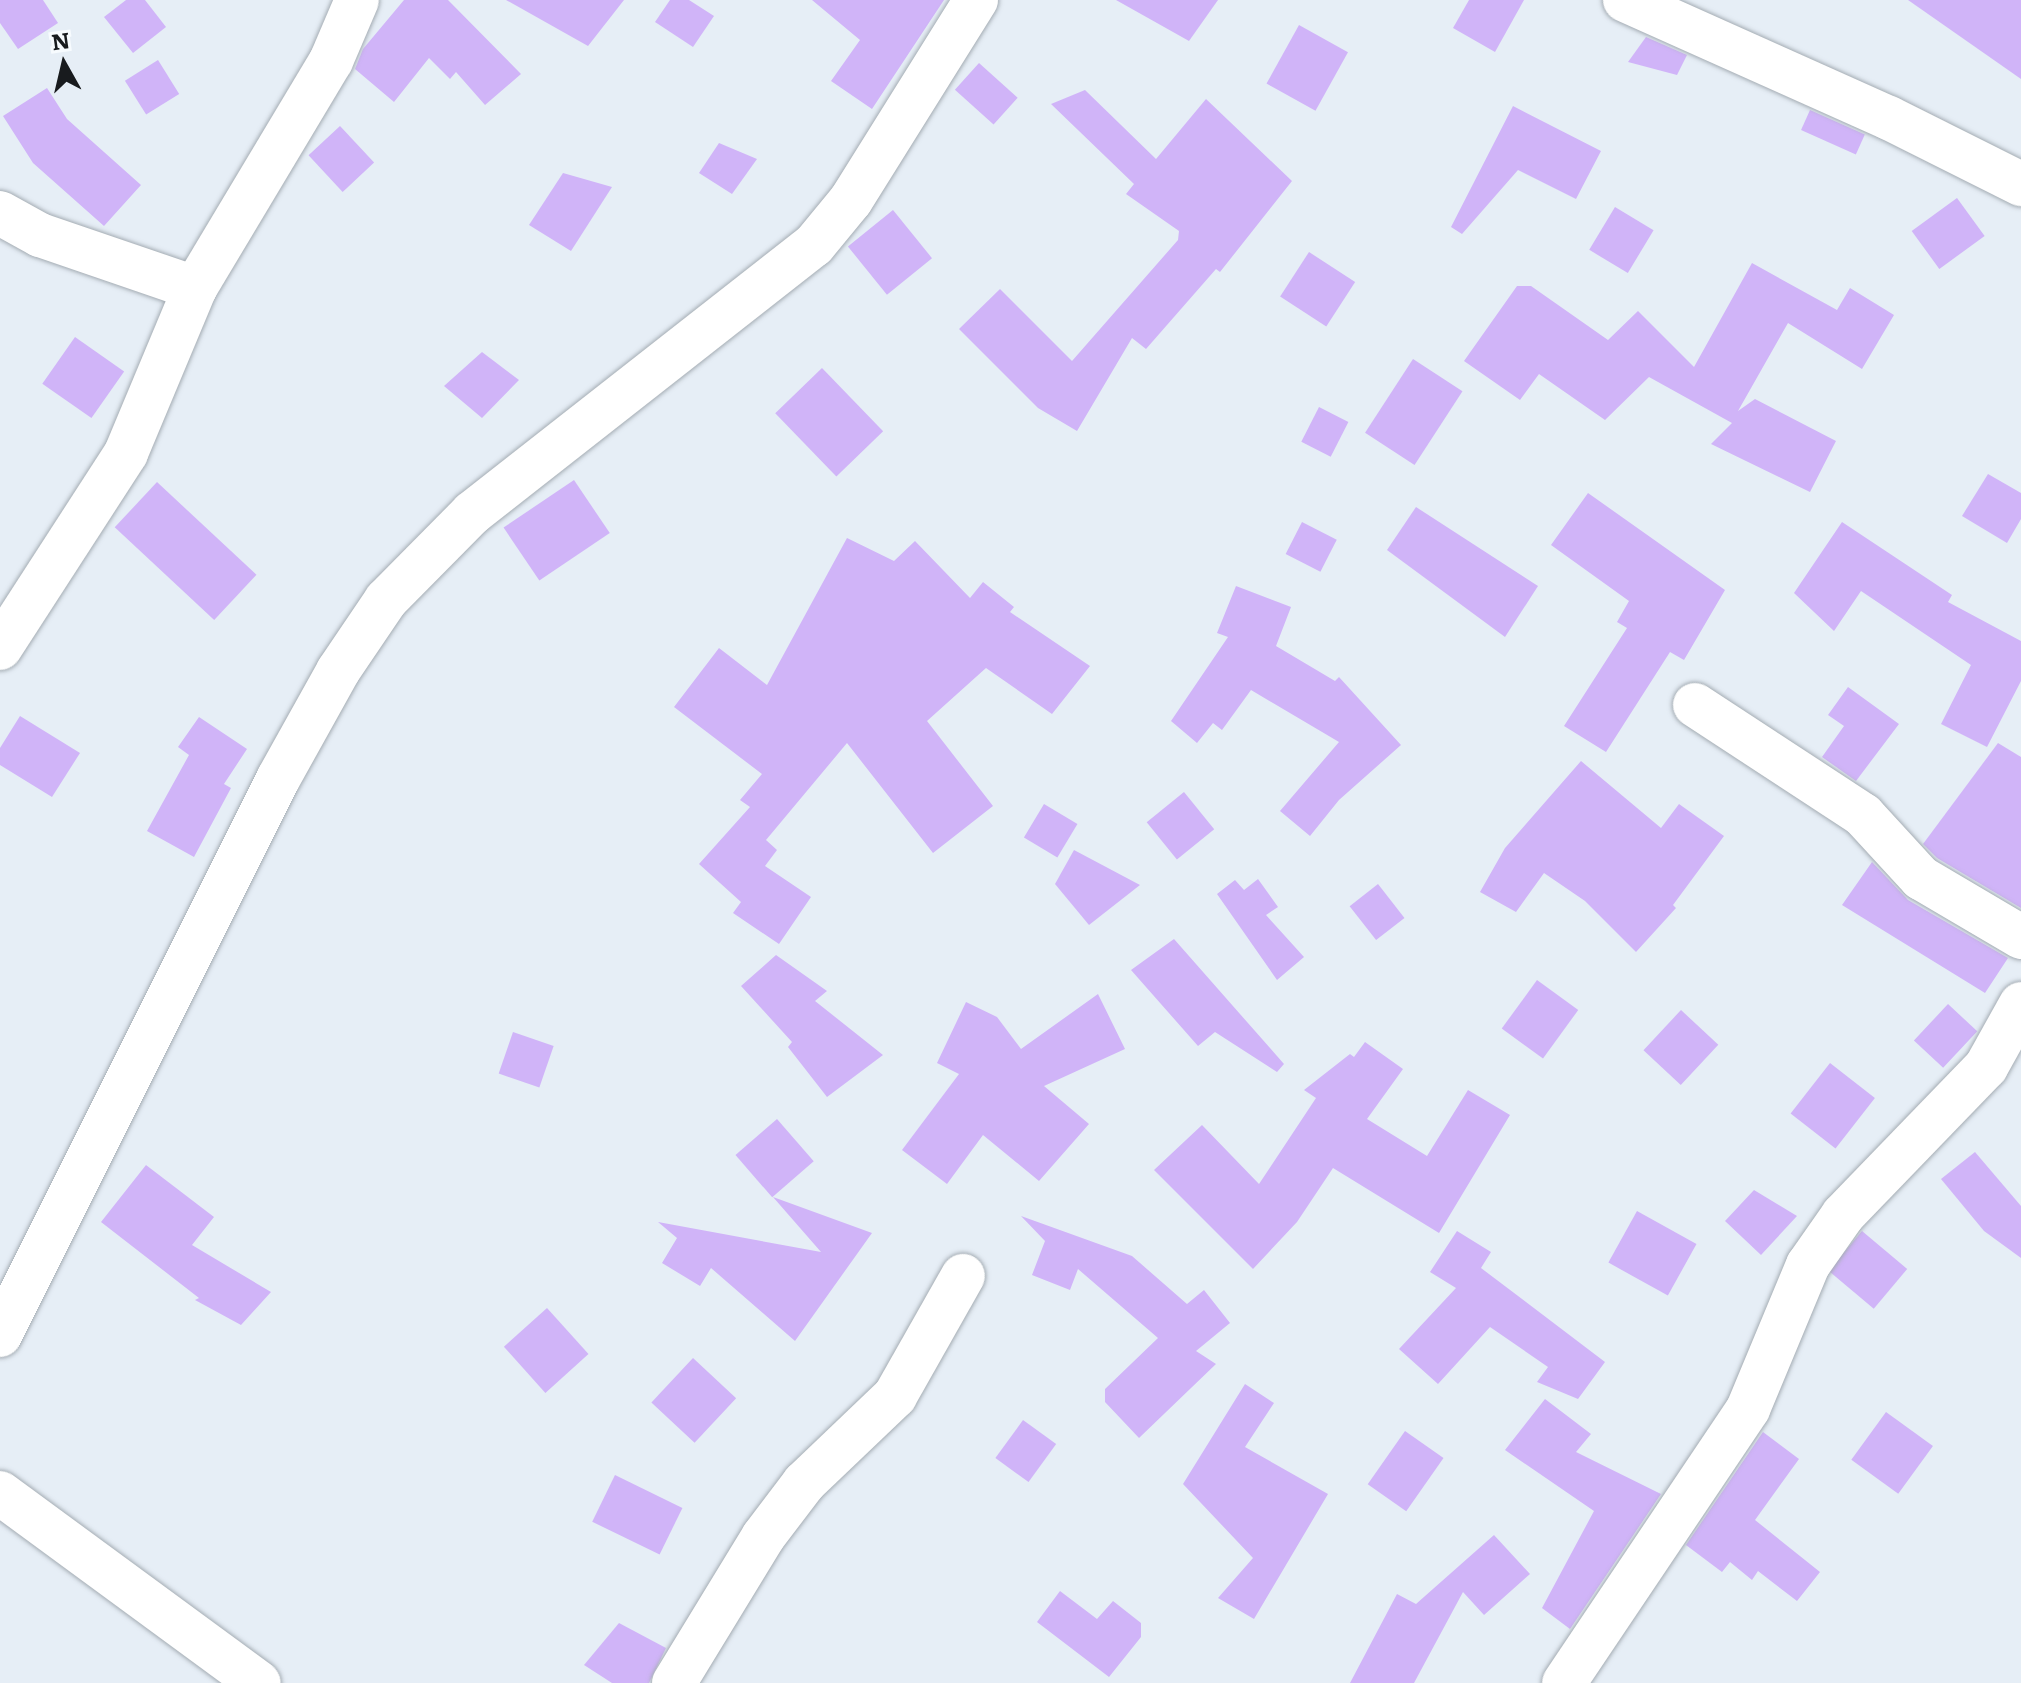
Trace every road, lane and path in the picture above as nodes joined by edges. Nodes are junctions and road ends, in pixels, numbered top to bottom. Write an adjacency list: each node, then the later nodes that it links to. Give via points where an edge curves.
1 (357, 0): 6 (street, via 331,61)
2 (976, 0): 12 (street, via 851,200 814,245 472,513 386,600 338,671 278,779)
3 (1625, 0): 4 (street, via 1889,118)
4 (2021, 184)
5 (0, 213): 6 (street, via 40,235)
6 (195, 288): 7 (street, via 126,453)
7 (0, 648)
8 (1695, 705): 9 (street, via 1863,815 1921,878)
9 (2021, 937)
10 (2021, 1004): 16 (street, via 1986,1067 1843,1215 1808,1265 1748,1409)
11 (963, 1276): 15 (street, via 895,1396 795,1494)
12 (0, 1335)
13 (0, 1493): 14 (street)
14 (259, 1683)
15 (674, 1683)
16 (1564, 1683)

